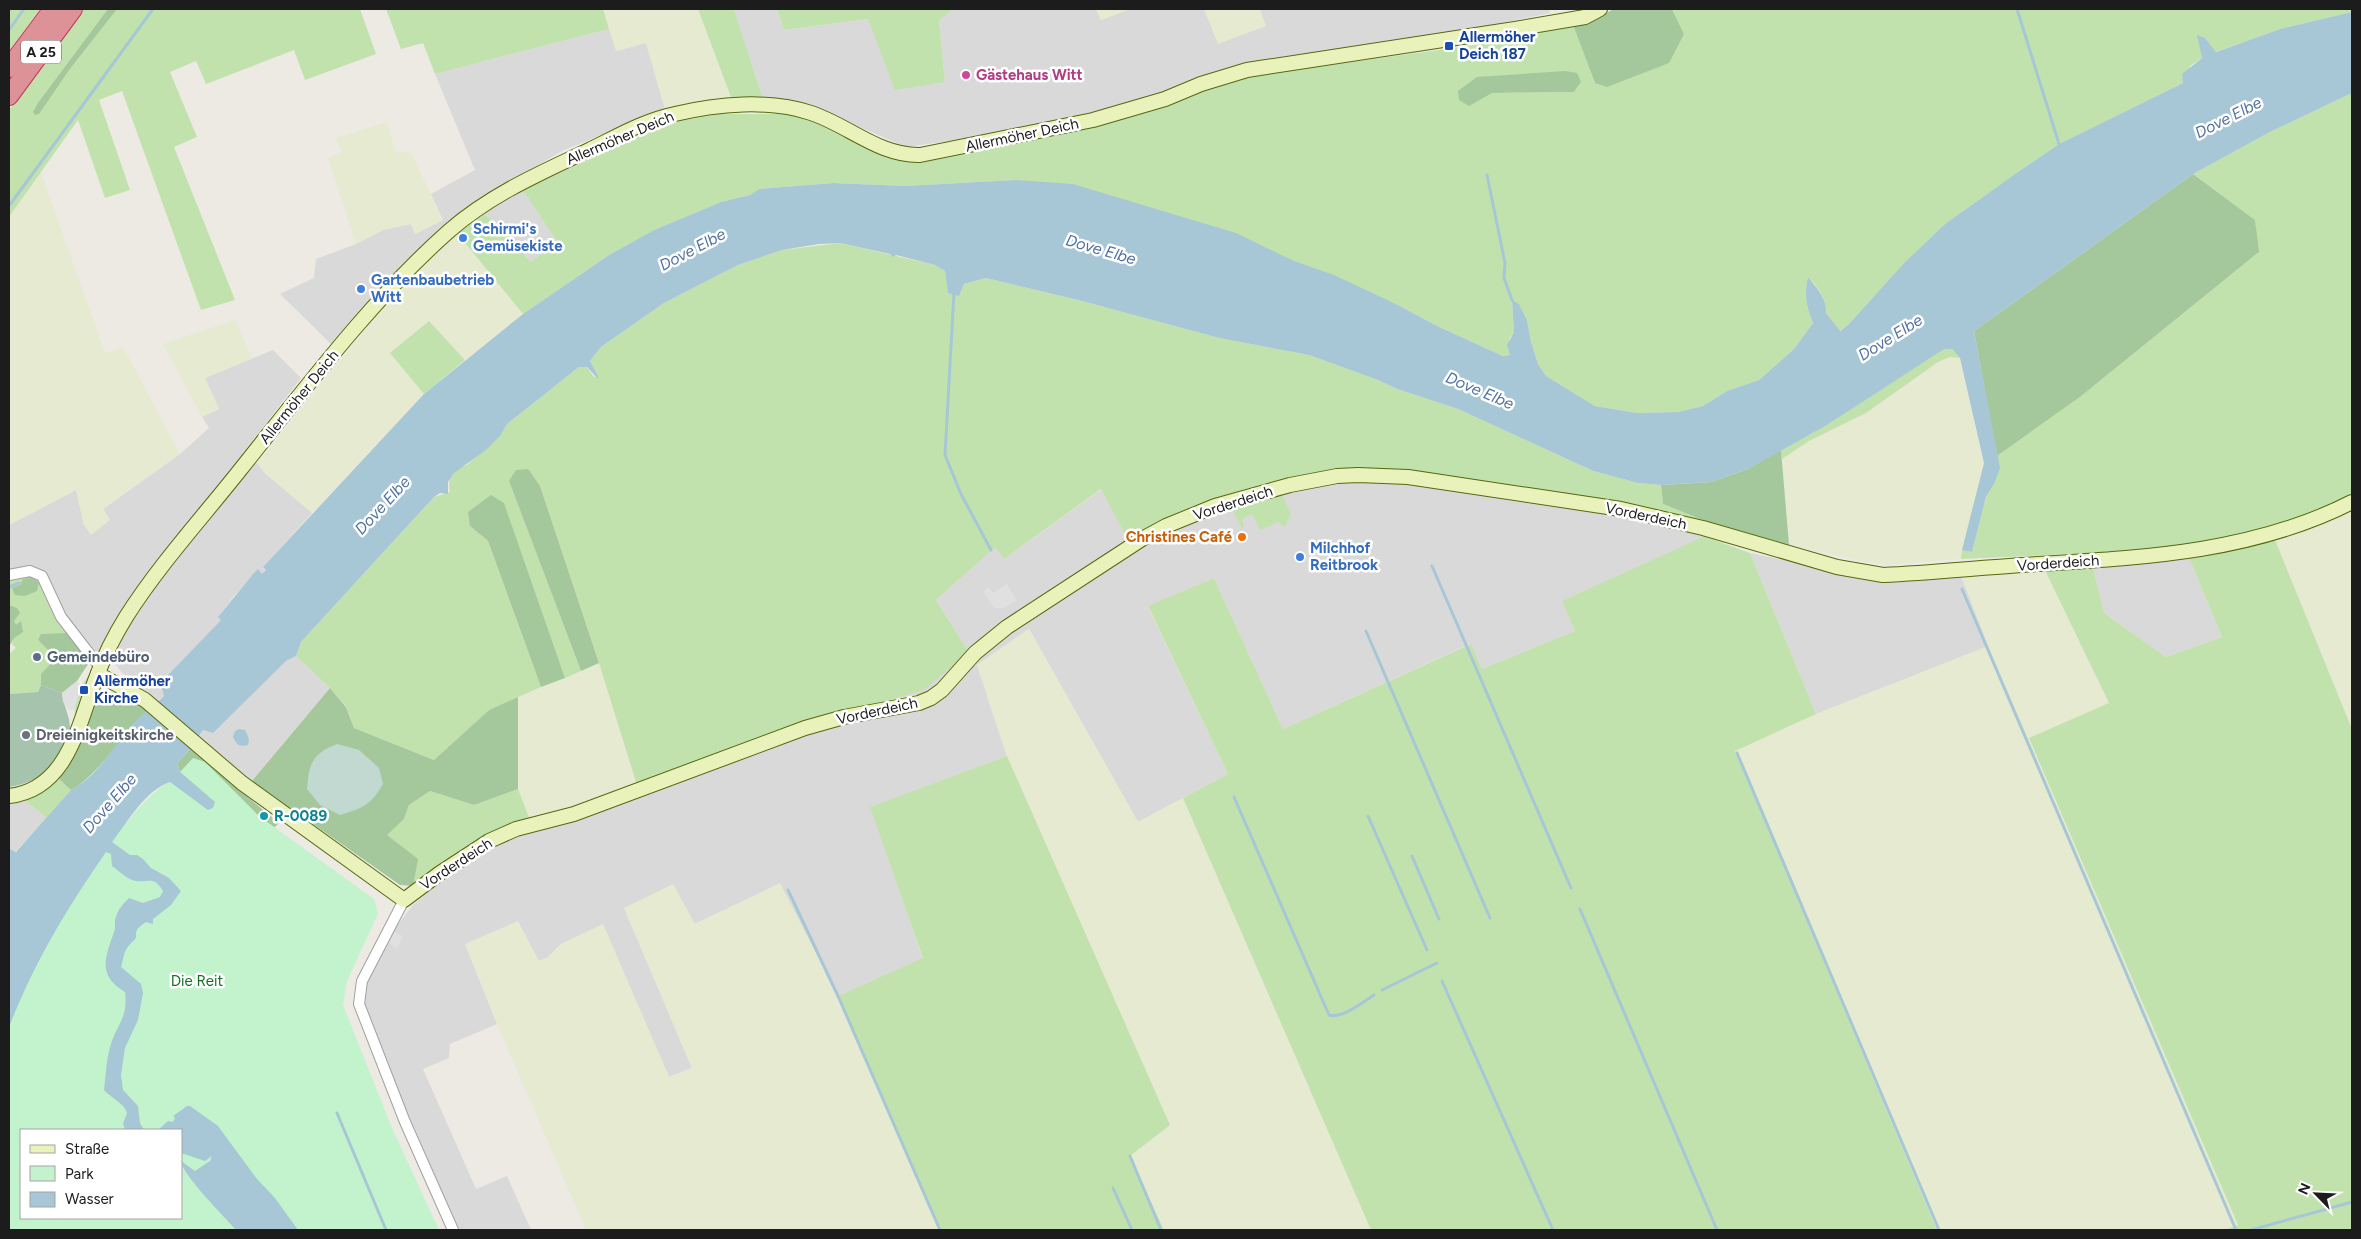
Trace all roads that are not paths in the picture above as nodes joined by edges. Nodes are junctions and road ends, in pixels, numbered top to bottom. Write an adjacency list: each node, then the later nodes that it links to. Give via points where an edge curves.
1 (53, 9): 4 (highway, A 25)
2 (73, 9): 5 (highway, A 25)
3 (1600, 9): 8 (street, Allermöher Deich, via 1585,16 1515,29 1247,70 1093,120 928,154 906,155 883,148 810,112 774,106 718,106 670,115 636,128 513,186 450,230 396,284 286,410 153,580 126,617)
4 (9, 68)
5 (9, 96)
6 (2352, 502): 10 (street, Vorderdeich, via 2314,520 2217,547 2103,560 1883,575 1820,562 1668,519 1503,491 1408,477 1358,475 1290,485 1215,506 1142,539 1007,627 975,653 931,698 805,728 574,814 516,829 478,847)
7 (9, 575): 8 (street, via 30,571 42,576 61,617)
8 (100, 669): 9 (street, Allermöher Deich, via 64,761 36,788); 10 (street, via 145,700 291,820)
9 (9, 796)
10 (404, 900): 11 (street, Vorderdeich, via 362,981 359,1004 405,1122)
11 (453, 1230)

